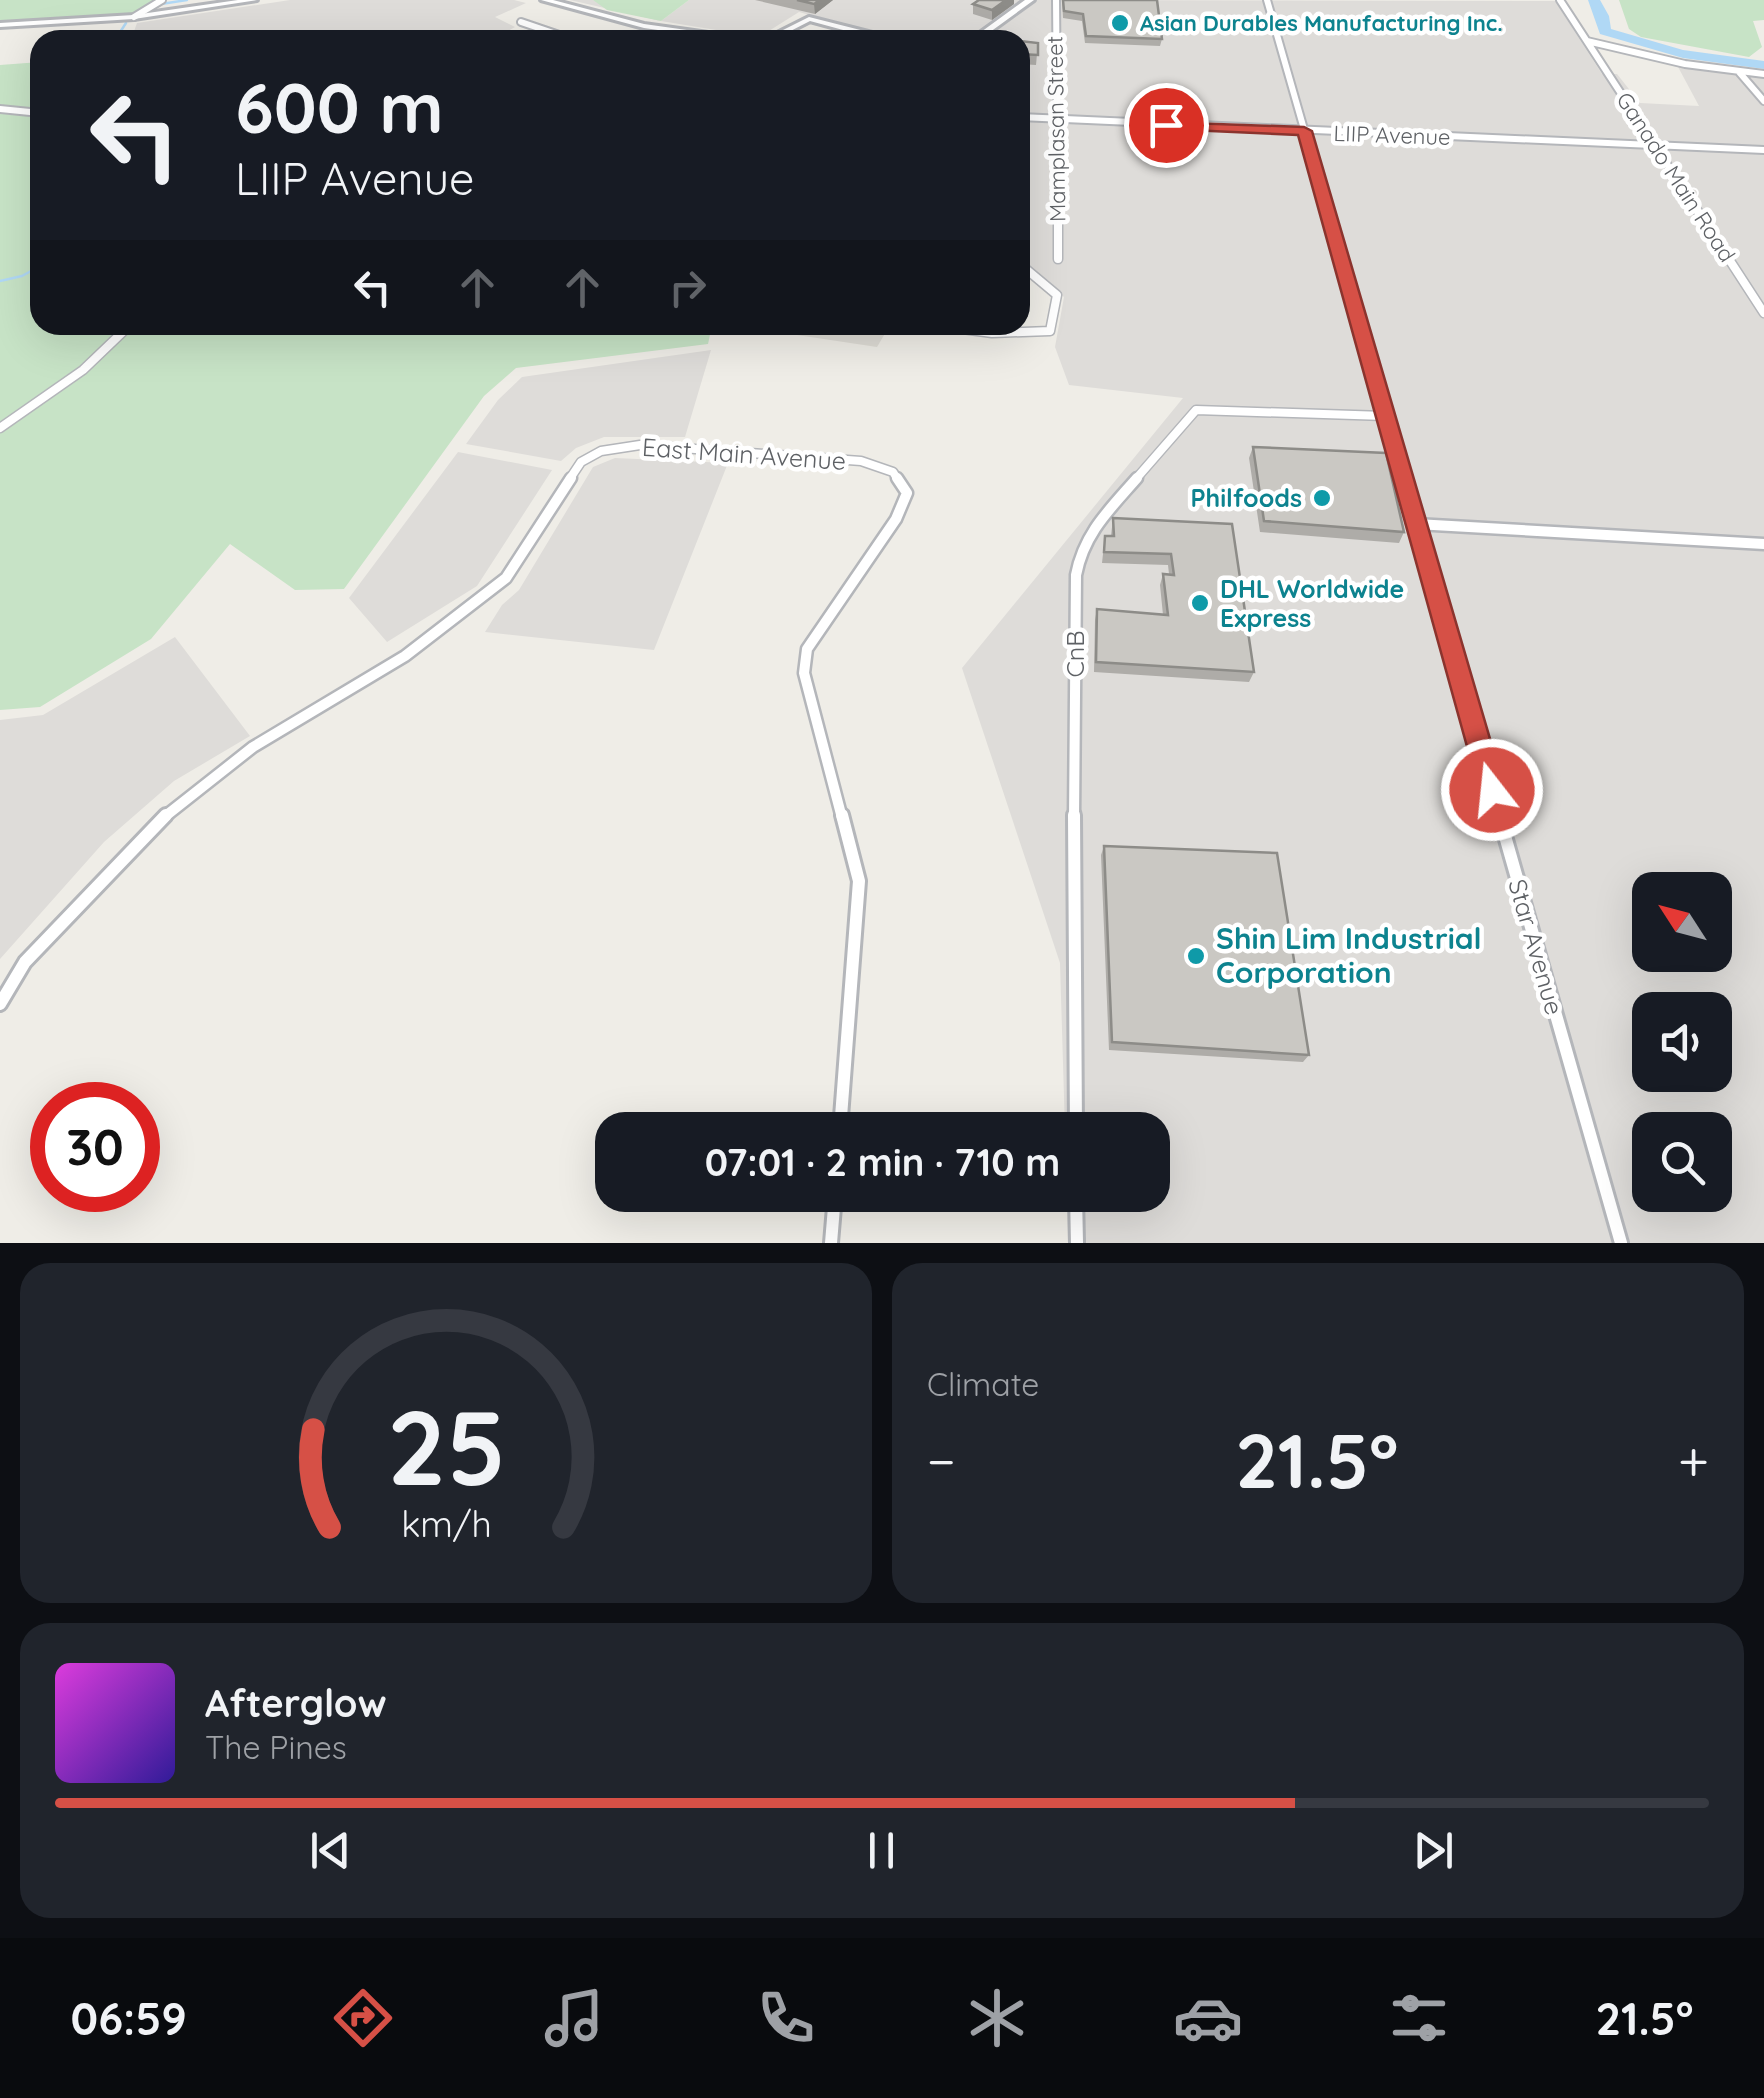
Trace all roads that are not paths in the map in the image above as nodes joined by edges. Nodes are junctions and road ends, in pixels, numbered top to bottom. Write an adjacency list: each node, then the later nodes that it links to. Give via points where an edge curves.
1 (162, 0): 8 (street)
2 (253, 0): 8 (street)
3 (545, 0): 12 (street)
4 (1030, 0): 15 (street)
5 (1056, 0): 24 (street, Mamplasan Street)
6 (1268, 0): 25 (street, Star Avenue)
7 (1560, 0): 16 (street, Ganado Main Road)
8 (134, 16): 10 (street)
9 (521, 22): 11 (street)
10 (0, 25)
11 (545, 30)
12 (672, 30)
13 (786, 30): 14 (street, via 809,18)
14 (853, 30)
15 (988, 30)
16 (1587, 41): 18 (street, Ganado Main Road); 26 (street, Ganado Main Road)
17 (1669, 69): 18 (street)
18 (1741, 74): 19 (street, Ganado Main Road); 20 (street)
19 (1764, 74)
20 (1764, 102)
21 (0, 109): 22 (street)
22 (30, 112)
23 (1030, 118): 24 (street, LIIP Avenue)
24 (1055, 119): 25 (street, LIIP Avenue); 28 (street, Mamplasan Street)
25 (1304, 131): 26 (street, LIIP Avenue); 33 (street, Star Avenue)
26 (1655, 146): 27 (street, LIIP Avenue); 30 (street, Ganado Main Road)
27 (1764, 150)
28 (1058, 259)
29 (1030, 272): 31 (street, via 1057,295 1050,332)
30 (1764, 313)
31 (1030, 332)
32 (119, 335): 34 (street)
33 (1385, 416): 35 (street, Star Avenue); 39 (street, CnB, via 1196,410 1081,549)
34 (0, 428)
35 (1416, 524): 36 (street); 44 (street, Star Avenue)
36 (1764, 544)
37 (0, 1004): 38 (street, East Main Avenue, via 25,962 151,827 253,746 404,656 506,578 581,462 640,444 861,462 893,472 907,492 896,519 807,649 804,673 860,880)
38 (841, 1112)
39 (1076, 1112)
40 (834, 1212): 42 (street)
41 (1076, 1212): 43 (street)
42 (831, 1243)
43 (1077, 1243)
44 (1620, 1243)

